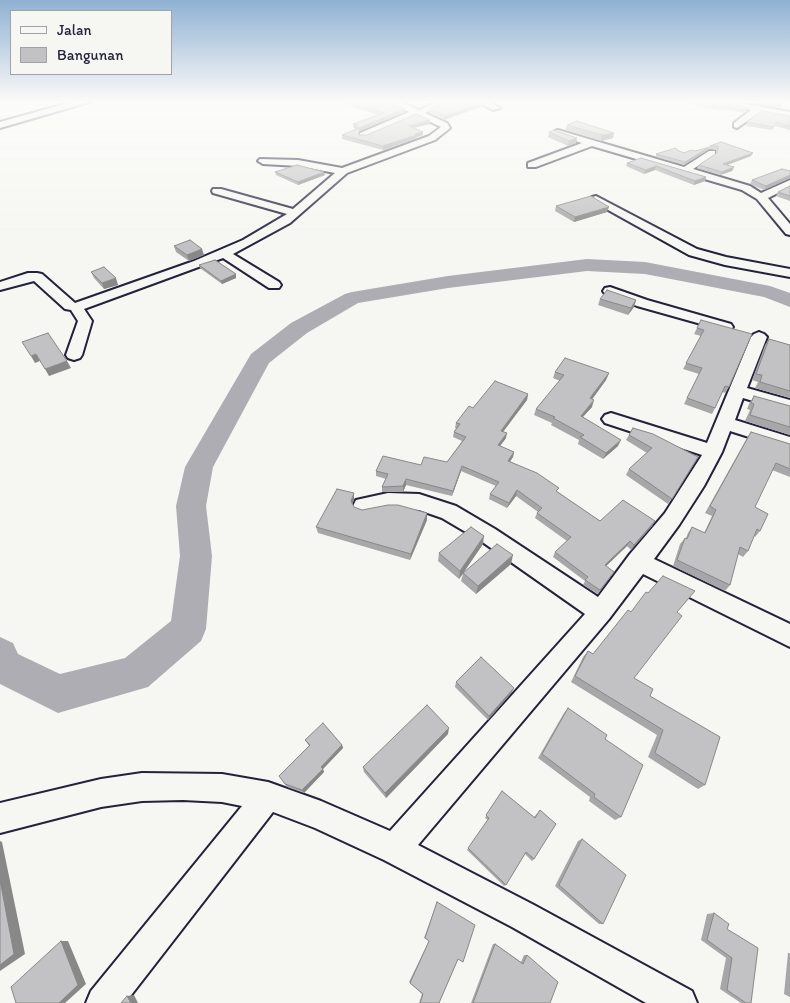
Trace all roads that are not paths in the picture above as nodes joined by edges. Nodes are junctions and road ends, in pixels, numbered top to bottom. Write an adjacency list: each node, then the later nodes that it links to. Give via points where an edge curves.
1 (406, 148): 8 (street)
2 (578, 148): 6 (street)
3 (608, 148): 7 (street)
4 (712, 153): 7 (street)
5 (263, 161): 8 (street)
6 (532, 165)
7 (685, 170): 11 (street, via 746,188)
8 (343, 171): 13 (street)
9 (790, 183): 11 (street)
10 (217, 191): 13 (street)
11 (761, 198): 14 (street)
12 (596, 200): 16 (street, via 693,252)
13 (296, 213): 15 (street, via 270,231)
14 (790, 231)
15 (224, 253): 17 (street); 20 (street)
16 (790, 273)
17 (274, 285)
18 (0, 286): 20 (street, via 37,277 70,306)
19 (610, 291): 22 (street, via 767,339)
20 (76, 307): 21 (street, via 85,321)
21 (74, 356)
22 (738, 391): 23 (street); 25 (street)
23 (790, 406)
24 (611, 419): 27 (street)
25 (726, 423): 26 (street); 27 (street)
26 (790, 444)
27 (713, 452): 29 (street, via 672,519)
28 (362, 506): 30 (street, via 419,502 449,512)
29 (638, 561): 30 (street); 31 (street)
30 (601, 612): 34 (street)
31 (790, 636)
32 (268, 796): 33 (street, via 222,788 142,787 101,793); 34 (street); 35 (street)
33 (0, 818)
34 (395, 849): 36 (street)
35 (103, 1003)
36 (680, 1003)

